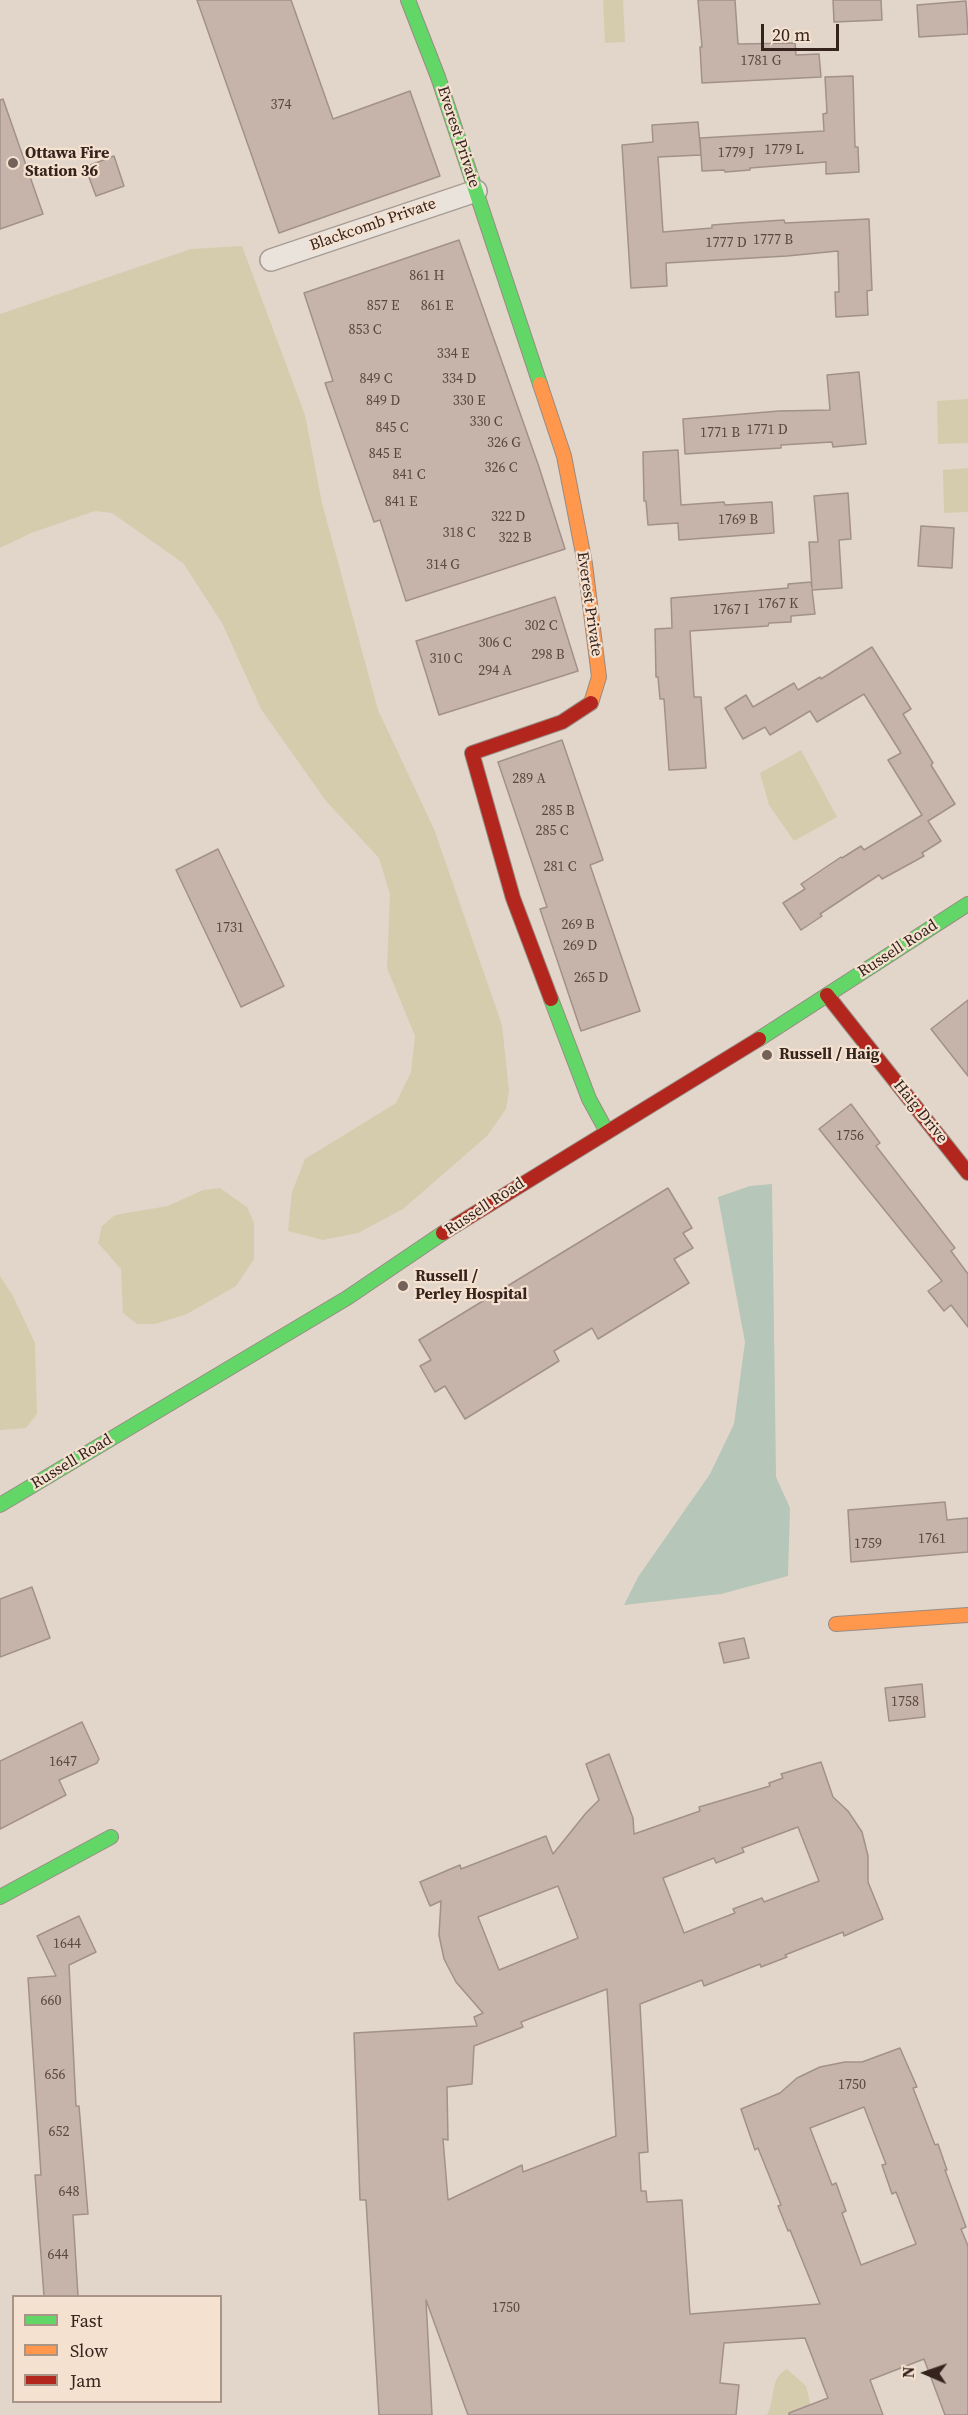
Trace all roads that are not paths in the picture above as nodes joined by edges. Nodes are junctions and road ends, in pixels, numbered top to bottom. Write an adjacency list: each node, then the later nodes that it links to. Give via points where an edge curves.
1 (408, 0): 2 (street, Everest Private)
2 (476, 191): 3 (street, Blackcomb Private); 6 (street, Everest Private, via 564,456 585,564 599,677 590,705 562,722 471,753 513,898 589,1099)
3 (271, 260)
4 (968, 904): 5 (street, Russell Road)
5 (827, 995): 6 (street, Russell Road); 7 (street, Haig Drive)
6 (606, 1130): 8 (street, Russell Road, via 346,1298)
7 (968, 1173)
8 (0, 1505)
9 (968, 1615): 10 (street)
10 (836, 1624)
11 (111, 1837): 12 (street)
12 (0, 1897)

